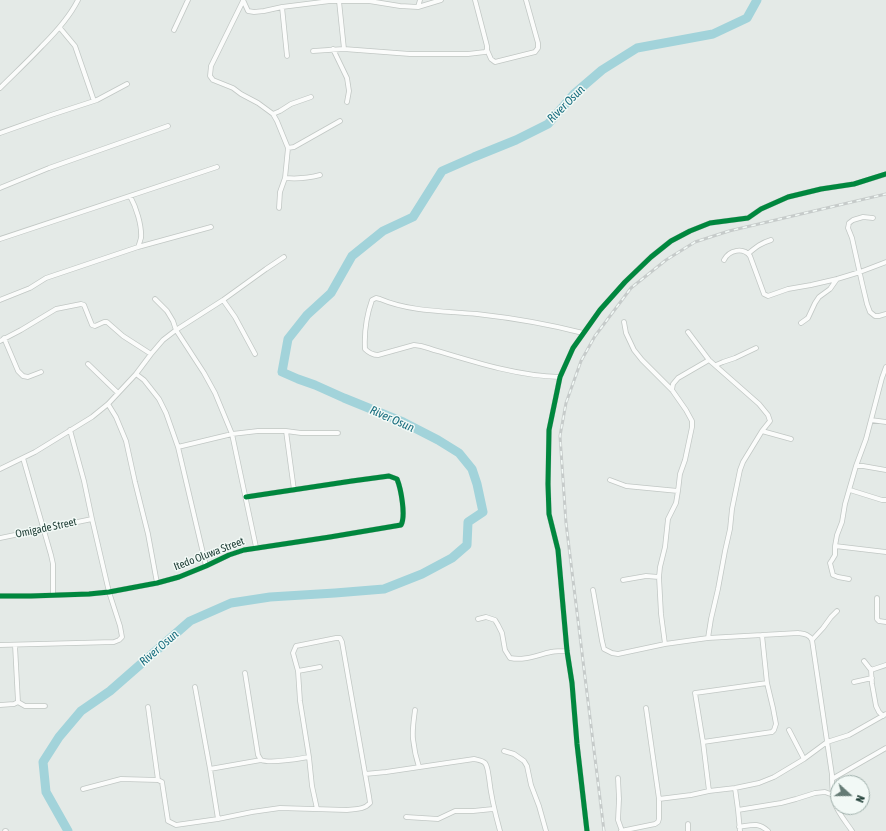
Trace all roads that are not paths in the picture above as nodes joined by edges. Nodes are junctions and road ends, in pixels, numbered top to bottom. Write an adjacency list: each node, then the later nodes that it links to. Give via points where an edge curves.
1 (78, 0): 12 (street)
2 (188, 0): 13 (street)
3 (369, 0): 9 (street); 11 (street)
4 (420, 0): 11 (street)
5 (441, 0): 11 (street)
6 (475, 0): 16 (street)
7 (526, 0): 16 (street, via 538,43 535,52 495,62)
8 (242, 1): 10 (street, via 250,12); 24 (street, via 211,66 210,76 213,80 258,103)
9 (341, 1): 10 (street); 15 (street)
10 (282, 7): 18 (street)
11 (418, 7)
12 (60, 28): 20 (street); 22 (street, via 75,46)
13 (174, 30)
14 (333, 49): 15 (street); 17 (street); 23 (street, via 347,78)
15 (344, 49): 16 (street, via 410,54 468,54)
16 (487, 50)
17 (313, 51)
18 (287, 56)
19 (127, 84): 22 (street)
20 (0, 88)
21 (311, 97): 24 (street)
22 (94, 101): 27 (street)
23 (347, 102)
24 (272, 114): 28 (street)
25 (340, 121): 28 (street)
26 (168, 126): 33 (street)
27 (0, 133)
28 (288, 148): 32 (street)
29 (217, 167): 34 (street)
30 (320, 174): 32 (street)
31 (886, 174): 55 (street, via 854,184 788,197 748,218 710,224 690,231 671,241 625,282)
32 (286, 178): 35 (street, via 280,192)
33 (0, 187)
34 (130, 196): 38 (street); 40 (street, via 140,225 141,238)
35 (278, 208)
36 (873, 218): 45 (street, via 857,218 849,223 848,228)
37 (211, 227): 40 (street)
38 (0, 239)
39 (771, 240): 41 (street, via 756,246)
40 (138, 247): 48 (street, via 46,278 30,288)
41 (748, 254): 43 (street, via 744,251 730,252); 46 (street, via 764,294 768,296 788,289)
42 (284, 257): 49 (street)
43 (724, 260)
44 (886, 262): 45 (street)
45 (860, 272): 46 (street); 50 (street, via 870,312 875,316)
46 (837, 279): 52 (street, via 830,289 819,297 808,318)
47 (155, 299): 53 (street, via 167,311)
48 (0, 300)
49 (223, 300): 53 (street); 59 (street)
50 (886, 314)
51 (624, 322): 67 (street, via 634,350)
52 (801, 323)
53 (176, 330): 58 (street); 76 (street, via 212,386)
54 (688, 332): 60 (street)
55 (583, 333): 66 (street); 66 (street, via 507,318 407,308 376,298 372,300 364,334 365,349 373,355 414,345 498,368 544,377)
56 (2, 339): 58 (street, via 56,309 81,304 84,305 92,325 107,322); 64 (street, via 23,376 28,377)
57 (756, 348): 62 (street)
58 (151, 354): 65 (street)
59 (255, 354)
60 (709, 360): 62 (street); 67 (street, via 678,378)
61 (88, 364): 68 (street)
62 (716, 365): 74 (street, via 768,415 770,421)
63 (886, 367): 70 (street)
64 (41, 372)
65 (136, 374): 68 (street); 78 (street, via 159,399)
66 (560, 377): 114 (street, via 549,430 548,484 549,514 558,550)
67 (672, 390): 86 (street, via 692,421)
68 (118, 393): 69 (street)
69 (108, 404): 72 (street); 99 (street, via 126,441)
70 (871, 420): 71 (street); 80 (street)
71 (886, 422)
72 (70, 430): 79 (street); 89 (street)
73 (286, 431): 75 (street, via 301,434); 76 (street); 84 (street)
74 (762, 431): 77 (street); 109 (street, via 740,470)
75 (338, 433)
76 (232, 434): 78 (street); 87 (street)
77 (791, 439)
78 (178, 447): 95 (street)
79 (22, 458): 81 (street); 90 (street)
80 (856, 466): 82 (street); 85 (street)
81 (0, 469)
82 (886, 470)
83 (610, 480): 86 (street, via 626,486)
84 (294, 490): 87 (street); 93 (street, Itedo Oluwa Street, via 389,476 397,479 399,483 403,521 401,525)
85 (850, 490): 88 (street); 92 (street)
86 (678, 491): 96 (street, via 676,503 668,519)
87 (246, 497): 93 (street)
88 (886, 500)
89 (92, 518): 90 (street, Omigade Street); 101 (street)
90 (43, 529): 91 (street, Omigade Street); 102 (street, via 53,564)
91 (0, 538)
92 (835, 546): 94 (street); 97 (street, via 835,555 830,563 832,571 838,577)
93 (256, 547): 95 (street, Itedo Oluwa Street, via 229,555)
94 (886, 552)
95 (206, 566): 99 (street, Itedo Oluwa Street, via 180,577)
96 (659, 577): 98 (street, via 646,576); 111 (street)
97 (849, 579)
98 (623, 580)
99 (157, 582): 101 (street, Itedo Oluwa Street)
100 (593, 590): 111 (street, via 604,649 618,654)
101 (109, 592): 102 (street, Itedo Oluwa Street); 113 (street, via 122,637 119,640)
102 (54, 595): 103 (street, Itedo Oluwa Street)
103 (0, 596)
104 (877, 598): 107 (street, via 877,619)
105 (837, 611): 110 (street)
106 (478, 619): 114 (street, via 486,617 498,624 505,650 510,658)
107 (886, 622)
108 (762, 635): 109 (street); 110 (street, via 798,633 807,635); 123 (street)
109 (708, 638): 111 (street)
110 (812, 640): 134 (street)
111 (665, 644)
112 (0, 645): 113 (street)
113 (15, 645): 125 (street)
114 (567, 651): 162 (street)
115 (864, 661): 118 (street)
116 (886, 665): 118 (street)
117 (320, 667): 119 (street)
118 (871, 670): 121 (street)
119 (298, 671): 137 (street); 142 (street, via 293,653 296,646 340,638)
120 (245, 673): 139 (street)
121 (872, 678): 122 (street); 131 (street, via 876,706)
122 (854, 682)
123 (767, 683): 133 (street, via 776,724 772,732); 133 (street, via 695,693)
124 (195, 687): 141 (street)
125 (18, 702): 126 (street); 127 (street, via 25,706)
126 (0, 705)
127 (45, 706)
128 (148, 707): 146 (street)
129 (646, 708): 151 (street)
130 (415, 710): 140 (street, via 413,739)
131 (884, 715): 134 (street, via 849,735)
132 (789, 730): 138 (street)
133 (702, 742): 149 (street)
134 (827, 742): 138 (street); 143 (street)
135 (886, 748): 144 (street)
136 (504, 750): 161 (street, via 514,754 527,766)
137 (309, 757): 139 (street, via 272,762); 152 (street)
138 (804, 759): 147 (street, via 774,777)
139 (260, 760): 141 (street)
140 (419, 767): 142 (street); 153 (street, via 481,760 487,767)
141 (210, 769): 157 (street)
142 (365, 774): 152 (street, via 370,803 366,807)
143 (831, 775)
144 (839, 775)
145 (618, 778): 163 (street, via 618,820)
146 (158, 780): 148 (street, via 121,779); 157 (street, via 162,782 170,823 176,825)
147 (735, 788): 149 (street); 154 (street)
148 (83, 789)
149 (709, 791): 151 (street)
150 (830, 794): 154 (street, via 815,793)
151 (658, 799): 163 (street, via 658,822)
152 (317, 809): 157 (street, via 280,808)
153 (494, 809): 156 (street, via 455,811 438,819); 160 (street)
154 (738, 810): 159 (street)
155 (842, 815): 166 (street)
156 (406, 817)
157 (218, 819)
158 (688, 824): 164 (street)
159 (740, 829): 165 (street, via 758,824)
160 (500, 831)
161 (546, 831)
162 (587, 831)
163 (622, 831)
164 (688, 831)
165 (768, 831)
166 (852, 831)

